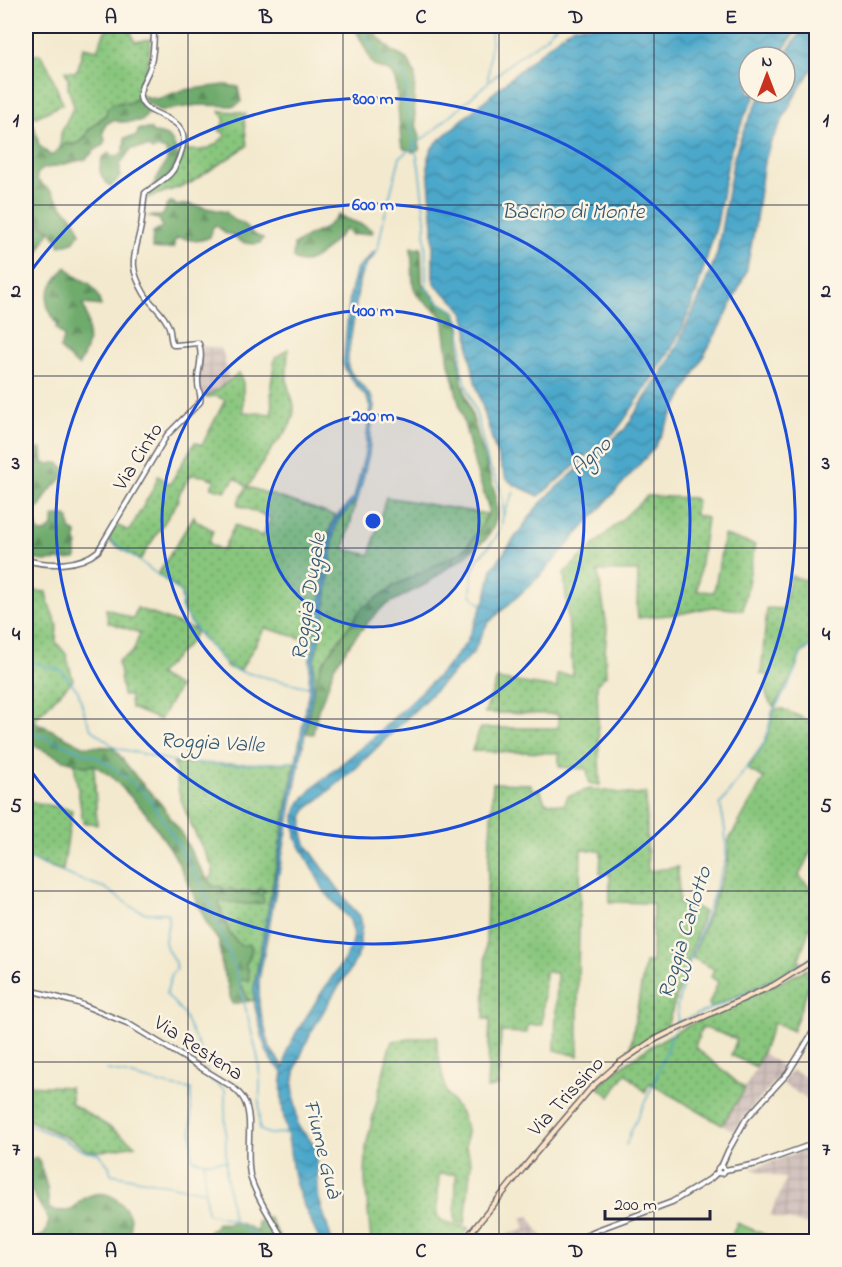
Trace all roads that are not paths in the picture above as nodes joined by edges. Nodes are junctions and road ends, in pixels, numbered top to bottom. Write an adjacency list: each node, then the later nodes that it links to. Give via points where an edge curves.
1 (154, 26): 2 (street, Via Cinto, via 150,66 140,97 151,110 177,125 185,137 171,173 145,193 133,264 144,292 169,327 173,345 200,344 200,402 167,435 98,551 72,562)
2 (26, 560)
3 (816, 959): 9 (main road, Via Trissino, via 774,985 652,1041 619,1063 566,1116)
4 (26, 989): 8 (street, Via Restena, via 78,1003 128,1023 241,1095 248,1109 251,1179)
5 (816, 1027): 7 (street, via 788,1073 746,1119)
6 (816, 1143): 7 (street, via 757,1164)
7 (723, 1168): 10 (street, via 722,1173 672,1203 588,1234)
8 (285, 1242)
9 (463, 1242)
10 (582, 1242)

